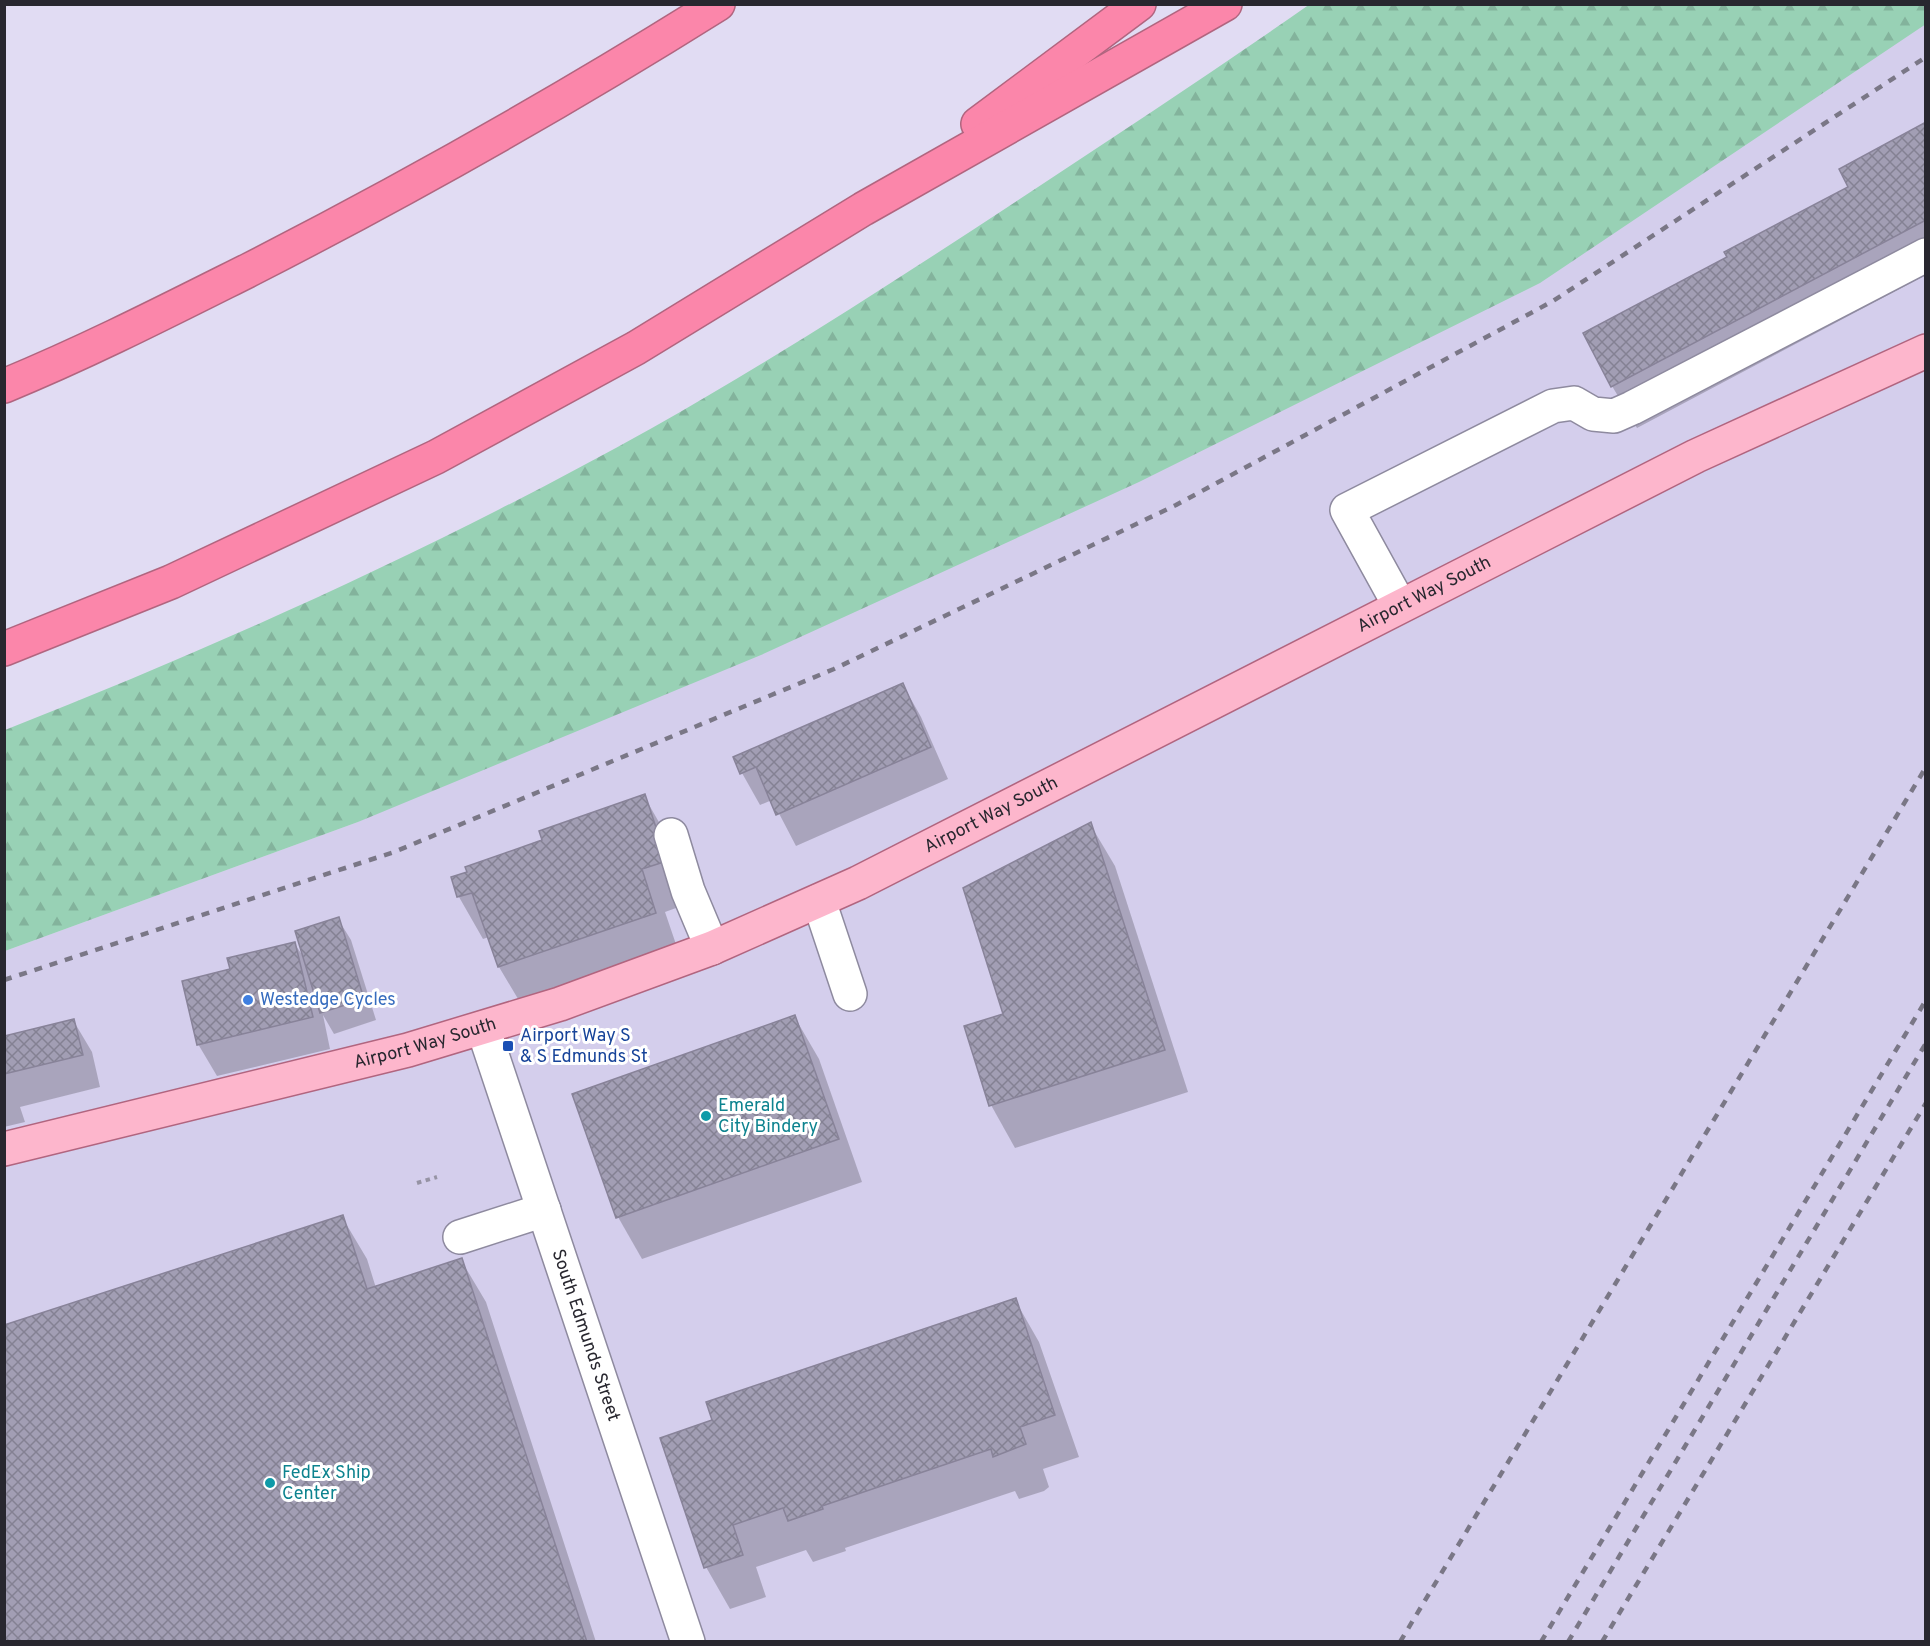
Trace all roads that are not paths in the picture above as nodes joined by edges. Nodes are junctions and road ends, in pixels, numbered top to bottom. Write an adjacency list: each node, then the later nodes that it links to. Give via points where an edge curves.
1 (717, 4): 7 (highway, via 576,93 344,221 86,352)
2 (1139, 4): 4 (highway)
3 (1225, 4): 4 (highway)
4 (863, 208): 9 (highway, via 636,348 436,457 171,582)
5 (1926, 255): 8 (street, via 1614,416 1593,414 1574,403 1553,406 1347,510)
6 (1926, 351): 8 (main road, Airport Way South, via 1696,456)
7 (4, 386)
8 (1400, 606): 11 (main road, Airport Way South)
9 (4, 649)
10 (670, 835): 12 (street)
11 (819, 902): 12 (main road, Airport Way South); 13 (street)
12 (712, 948): 14 (main road, Airport Way South)
13 (850, 994)
14 (483, 1028): 15 (main road, Airport Way South); 16 (street, South Edmunds Street)
15 (4, 1149)
16 (544, 1210): 17 (street); 18 (street, South Edmunds Street)
17 (460, 1237)
18 (688, 1641)

